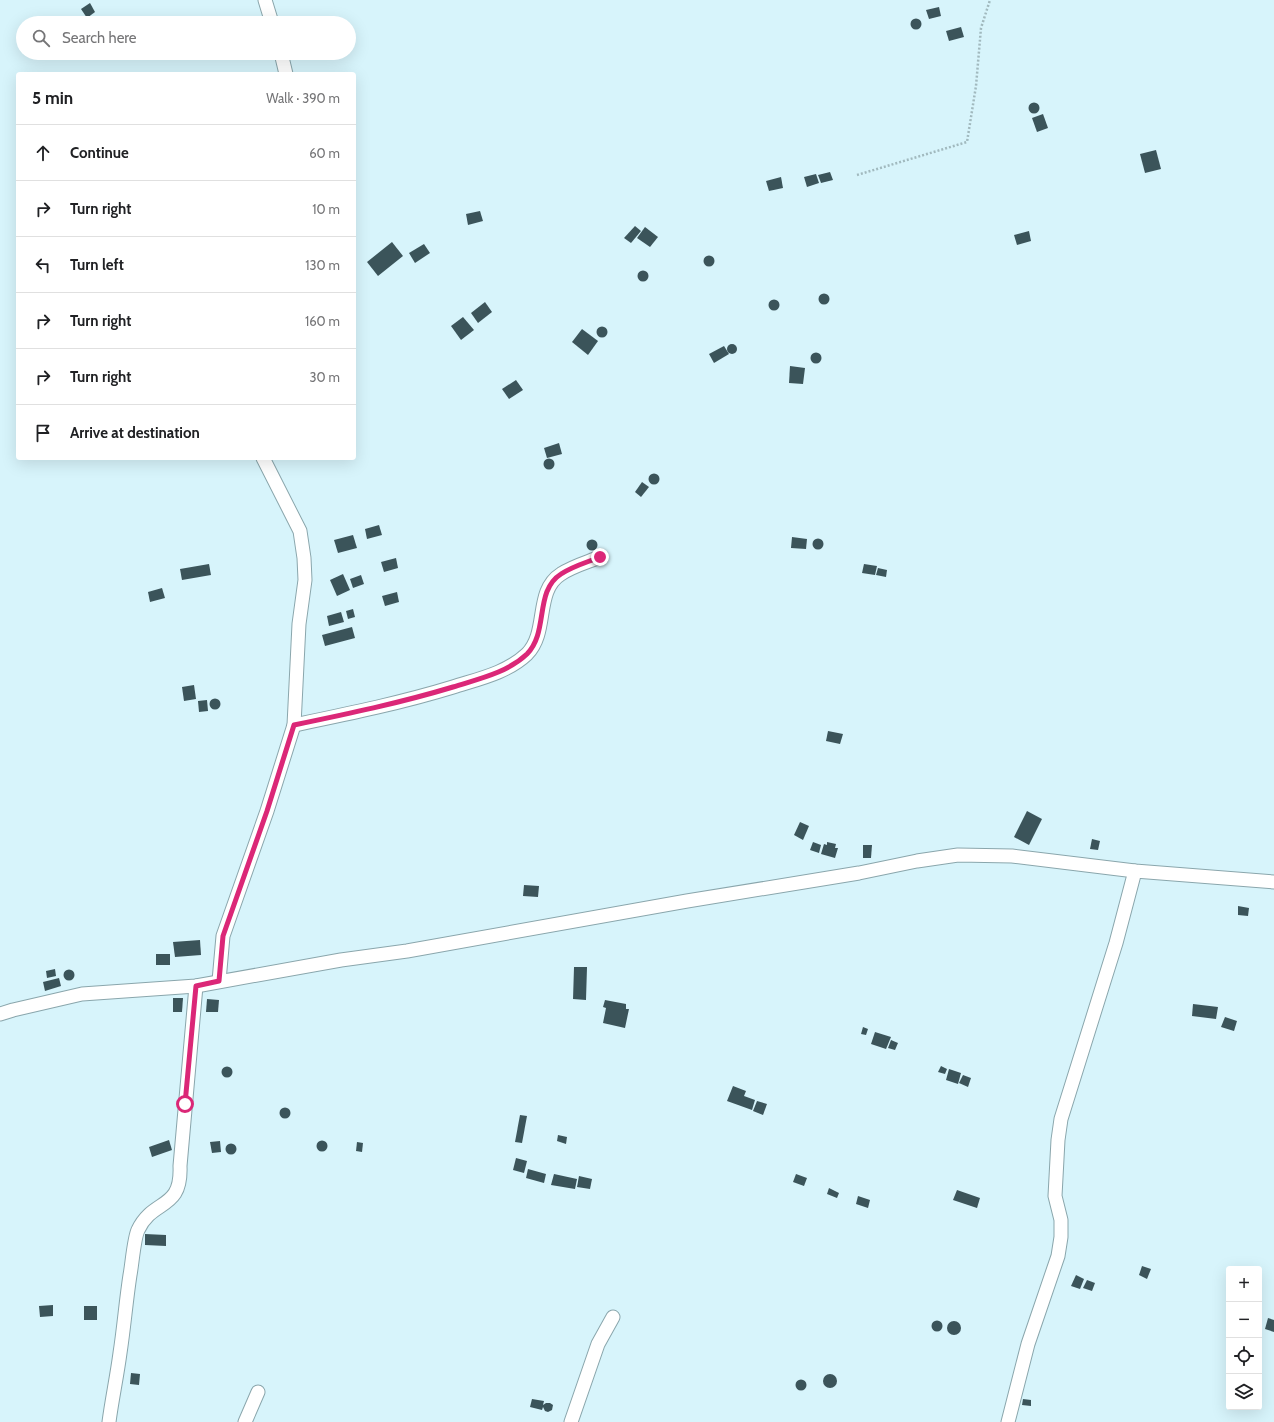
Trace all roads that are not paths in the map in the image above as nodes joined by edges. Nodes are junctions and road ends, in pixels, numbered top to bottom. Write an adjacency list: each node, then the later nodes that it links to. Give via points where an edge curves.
1 (265, 0): 2 (street)
2 (270, 16)
3 (283, 60): 4 (street)
4 (286, 72)
5 (264, 460): 7 (street, via 300,531 304,558 305,580)
6 (600, 557): 7 (street, via 561,574 551,583 542,606 537,641 527,654 510,668 427,695)
7 (294, 725): 10 (street, via 223,936)
8 (1135, 871): 9 (street); 10 (street, via 1012,856 940,857 407,951); 18 (street, via 1116,943 1061,1119 1055,1196 1061,1220 1058,1256 1028,1344)
9 (1274, 882)
10 (219, 981): 11 (street)
11 (196, 986): 12 (street, via 82,994); 15 (street, via 181,1178 175,1195 151,1213 137,1231)
12 (0, 1014)
13 (613, 1317): 17 (street, via 598,1344)
14 (258, 1392): 16 (street)
15 (108, 1422)
16 (245, 1422)
17 (571, 1422)
18 (1008, 1422)

